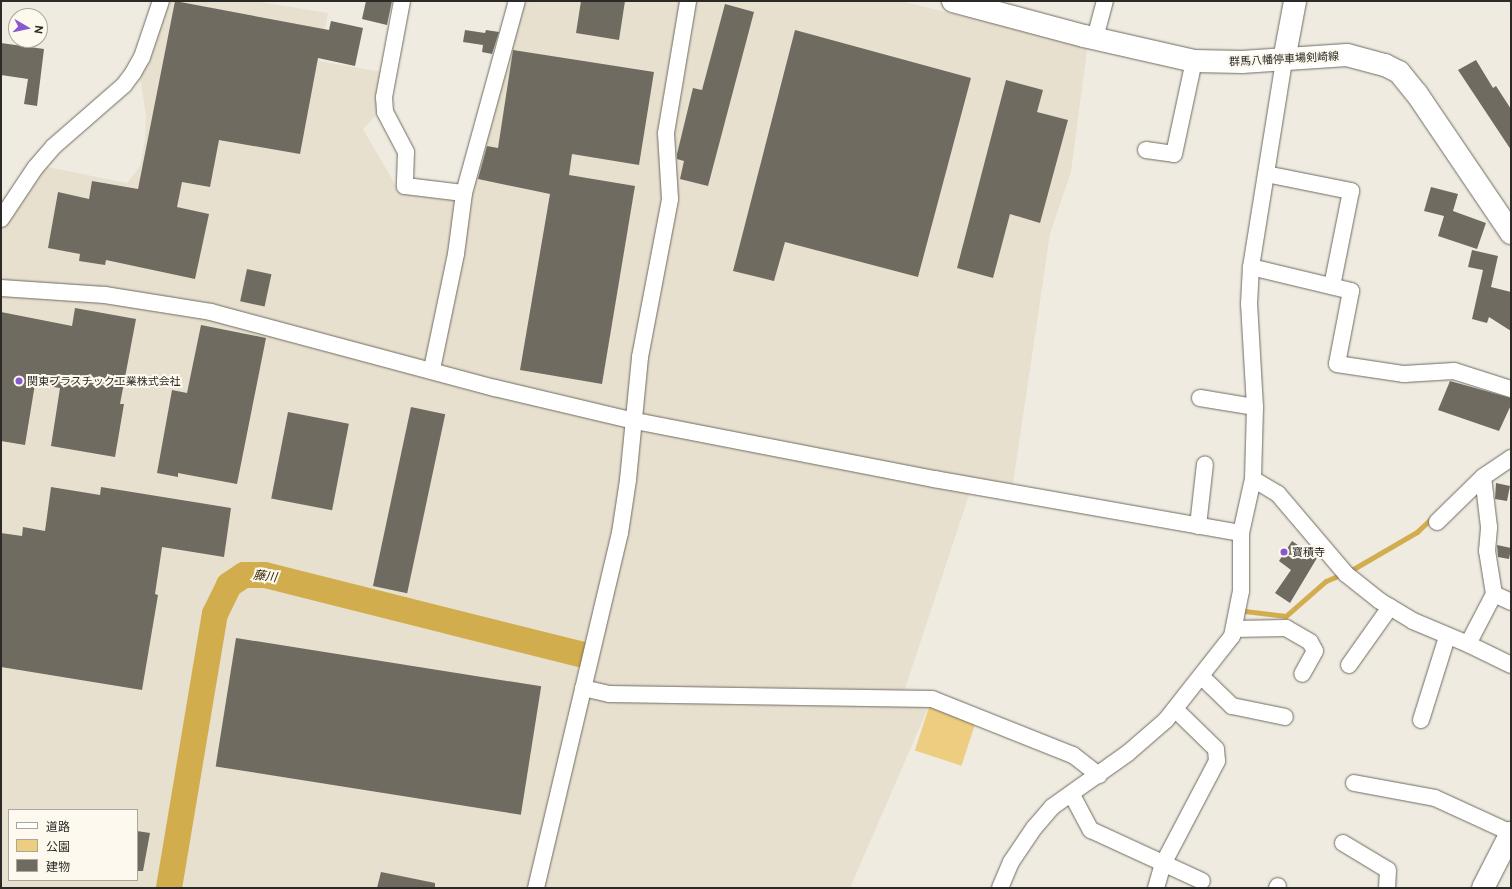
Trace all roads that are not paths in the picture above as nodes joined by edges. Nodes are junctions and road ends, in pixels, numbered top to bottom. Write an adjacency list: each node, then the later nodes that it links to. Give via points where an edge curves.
1 (161, 1): 14 (street, via 142,57 133,73 53,148 35,168)
2 (402, 1): 13 (street, via 384,97 385,112 406,152 404,186)
3 (517, 1): 13 (street)
4 (688, 1): 23 (street, via 666,133 670,199 640,357)
5 (1105, 1): 8 (street)
6 (1295, 1): 9 (main road)
7 (963, 2): 8 (main road, 群馬八幡停車場剣崎線)
8 (1095, 38): 10 (main road, 群馬八幡停車場剣崎線)
9 (1284, 60): 10 (main road, 群馬八幡停車場剣崎線); 12 (street); 15 (main road, 群馬八幡停車場剣崎線, via 1347,55 1366,58 1399,72 1418,94)
10 (1194, 61): 11 (street, via 1174,154)
11 (1146, 150)
12 (1266, 174): 16 (street); 17 (street, via 1351,191)
13 (464, 193): 19 (street, via 456,254)
14 (1, 219)
15 (1511, 233)
16 (1251, 267): 17 (street); 22 (street, via 1249,304)
17 (1332, 286): 20 (street, via 1351,291 1337,364 1404,374 1454,371)
18 (1, 288): 19 (street, via 105,295 211,312)
19 (432, 369): 23 (street, via 495,388)
20 (1511, 389)
21 (1200, 398): 22 (street)
22 (1255, 407): 27 (street)
23 (635, 421): 29 (street, via 934,479); 41 (street, via 620,533)
24 (1511, 458): 26 (street)
25 (1205, 464): 29 (street)
26 (1483, 478): 28 (street); 31 (street, via 1489,527 1487,551)
27 (1253, 479): 30 (street); 33 (street, via 1278,494 1346,574)
28 (1437, 522)
29 (1198, 526): 30 (street)
30 (1242, 533): 34 (street, via 1241,591)
31 (1494, 594): 32 (street); 36 (street)
32 (1511, 602)
33 (1390, 607): 35 (street, via 1413,622); 37 (street)
34 (1234, 629): 39 (street, via 1286,628 1310,642 1315,651); 40 (street, via 1232,636)
35 (1447, 637): 36 (street); 44 (street)
36 (1468, 644): 38 (street)
37 (1349, 665)
38 (1511, 665)
39 (1302, 674)
40 (1202, 677): 42 (street); 43 (street, via 1232,706)
41 (583, 688): 45 (street, via 609,694 932,699 1073,755); 52 (street)
42 (1175, 709): 45 (street, via 1144,739); 50 (street, via 1216,749 1217,761)
43 (1285, 717)
44 (1421, 720)
45 (1098, 775): 47 (street)
46 (1354, 783): 48 (street, via 1435,798)
47 (1072, 795): 50 (street, via 1091,830); 53 (street, via 1052,807 1034,828 1011,862)
48 (1511, 833): 56 (main road)
49 (1343, 843): 55 (street, via 1388,870)
50 (1163, 864): 51 (street); 54 (street)
51 (1202, 881)
52 (536, 888)
53 (1000, 888)
54 (1156, 888)
55 (1387, 888)
56 (1483, 888)

